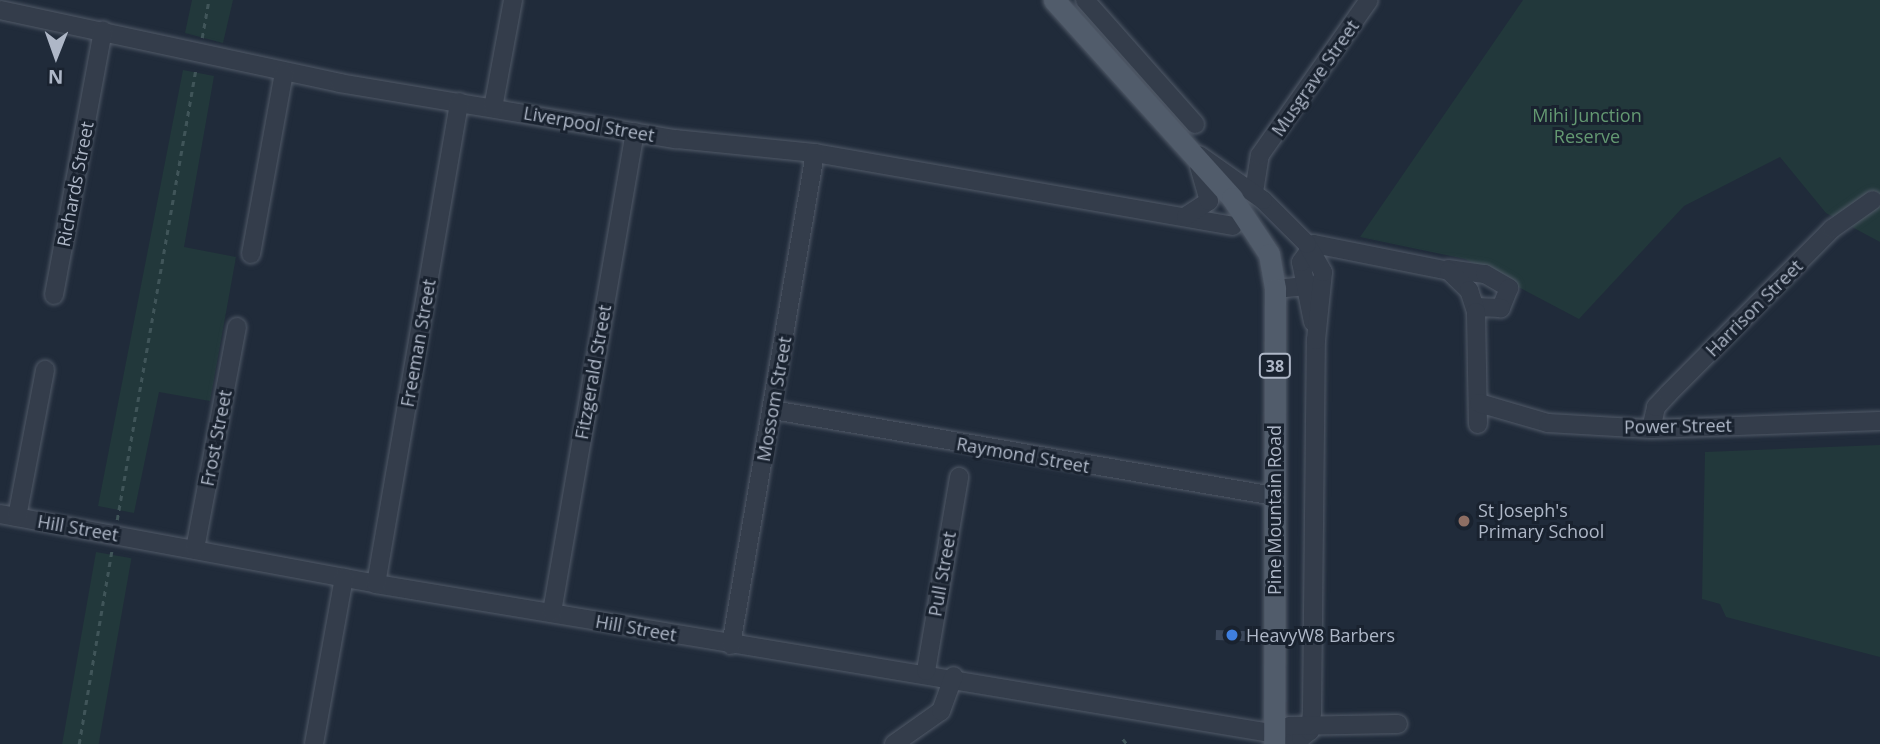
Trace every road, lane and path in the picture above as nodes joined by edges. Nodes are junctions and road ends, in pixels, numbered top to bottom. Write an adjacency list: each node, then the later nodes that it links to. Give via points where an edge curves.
1 (209, 0): 8 (path)
2 (513, 0): 12 (street)
3 (1054, 0): 15 (main road, Pine Mountain Road / 38)
4 (1085, 0): 13 (street)
5 (1369, 0): 17 (street, Musgrave Street)
6 (0, 10): 7 (street, Liverpool Street)
7 (103, 31): 10 (street, Liverpool Street); 30 (street, Richards Street)
8 (201, 41)
9 (195, 73): 43 (path)
10 (284, 73): 11 (street, Liverpool Street); 25 (street)
11 (459, 102): 12 (street, Liverpool Street); 47 (street, Freeman Street)
12 (493, 108): 14 (street, Liverpool Street)
13 (1195, 124)
14 (635, 132): 16 (street, Liverpool Street); 48 (street, Fitzgerald Street)
15 (1190, 149): 18 (street, Pine Mountain Road); 21 (street, via 1210,195 1202,211); 28 (main road, Pine Mountain Road / 38, via 1261,237)
16 (815, 153): 21 (street, Liverpool Street); 36 (street, Mossom Street)
17 (1260, 155): 18 (street, via 1236,167); 19 (street, Musgrave Street)
18 (1218, 167): 19 (street, Pine Mountain Road)
19 (1254, 192): 23 (street, Pine Mountain Road)
20 (1873, 200): 39 (street, Harrison Street, via 1832,229 1668,394 1656,407)
21 (1183, 216): 22 (street, Liverpool Street)
22 (1233, 226)
23 (1309, 247): 24 (street, via 1320,243); 27 (street, Pine Mountain Road); 29 (street, via 1301,262)
24 (1353, 250): 26 (street); 27 (street, via 1331,260)
25 (251, 254)
26 (1445, 269): 31 (street, via 1466,286); 31 (street, via 1485,274 1508,287 1503,306)
27 (1323, 277): 29 (street); 33 (street)
28 (1275, 289): 29 (street); 41 (main road, Pine Mountain Road / 38)
29 (1307, 290): 33 (street)
30 (54, 295)
31 (1475, 307): 35 (street)
32 (237, 327): 45 (street, Frost Street)
33 (1316, 340): 53 (street)
34 (45, 370): 42 (street)
35 (1479, 403): 38 (street); 39 (street, Power Street, via 1548,423)
36 (773, 410): 41 (street, Raymond Street); 49 (street, Mossom Street)
37 (1880, 421): 39 (street, Power Street)
38 (1478, 424)
39 (1651, 429)
40 (959, 477): 50 (street, Pull Street)
41 (1274, 496): 54 (main road, Pine Mountain Road / 38)
42 (9, 515): 45 (street, Hill Street)
43 (116, 523)
44 (113, 543): 56 (path)
45 (195, 549): 46 (street, Hill Street)
46 (344, 578): 47 (street, Hill Street); 57 (street)
47 (376, 584): 48 (street, Hill Street)
48 (552, 612): 49 (street, Hill Street)
49 (731, 645): 50 (street, Hill Street)
50 (926, 671): 51 (street, Hill Street)
51 (954, 676): 54 (street, Hill Street); 58 (street, via 941,711)
52 (1398, 724): 53 (street)
53 (1309, 733): 54 (street)
54 (1274, 738)
55 (1123, 739): 59 (path)
56 (79, 744)
57 (314, 744)
58 (894, 744)
59 (1127, 744)

